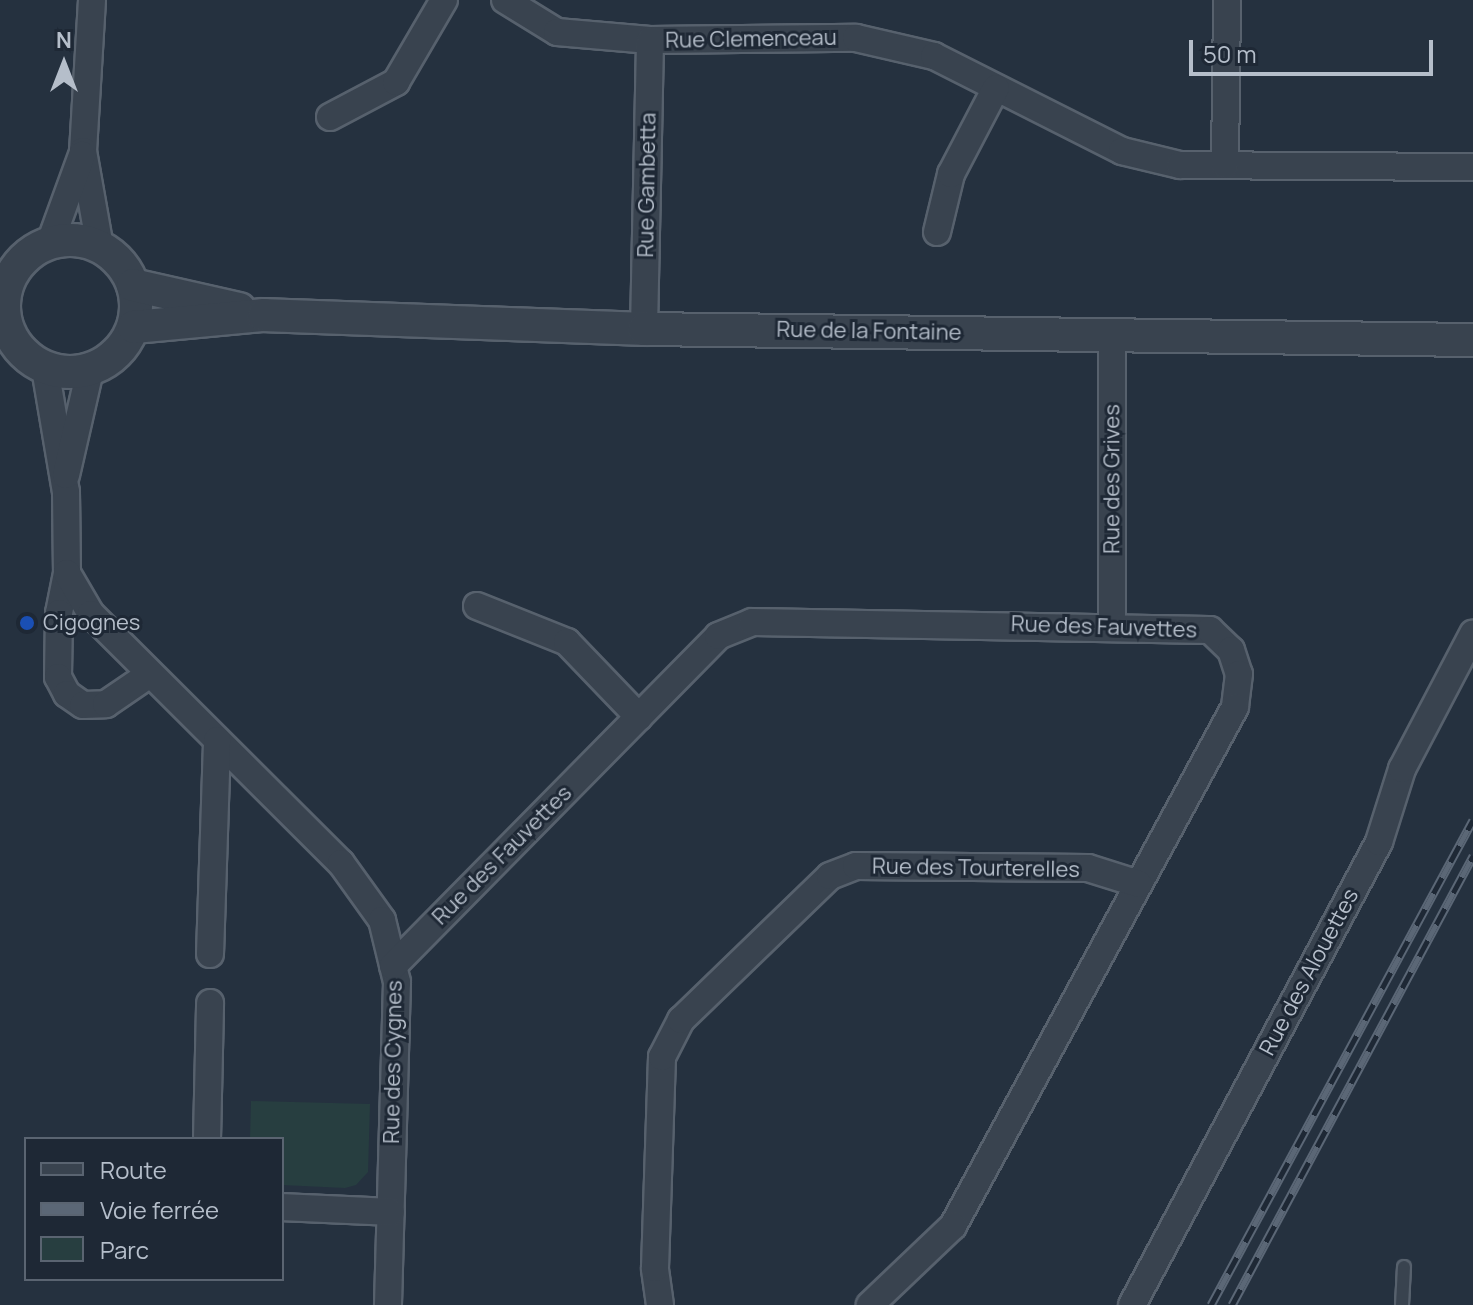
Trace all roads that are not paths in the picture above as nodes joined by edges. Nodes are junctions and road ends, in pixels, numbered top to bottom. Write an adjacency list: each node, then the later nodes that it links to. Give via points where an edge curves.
1 (92, 0): 8 (street)
2 (444, 0): 7 (street, via 396,82)
3 (505, 0): 5 (street, Rue Clemenceau, via 557,32)
4 (1227, 0): 9 (street)
5 (650, 40): 6 (street, Rue Clemenceau, via 856,38 934,56); 19 (street, Rue Gambetta)
6 (996, 88): 9 (street, Rue Clemenceau, via 1122,151 1180,165); 11 (street, via 951,174)
7 (330, 117)
8 (83, 151): 12 (street); 13 (street)
9 (1225, 165): 10 (street, Rue Clemenceau)
10 (1473, 167)
11 (937, 232)
12 (50, 243): 13 (street, via 74,240); 14 (street)
13 (100, 247): 15 (street, via 122,264)
14 (5, 277): 17 (street)
15 (133, 285): 16 (street, Rue de la Fontaine); 18 (street)
16 (264, 315): 18 (street, Rue de la Fontaine); 19 (street, Rue de la Fontaine)
17 (4, 326): 22 (street, via 22,353)
18 (134, 327): 23 (street, via 116,355)
19 (644, 329): 20 (street, Rue de la Fontaine)
20 (1112, 333): 21 (street, Rue de la Fontaine); 27 (street, Rue des Grives)
21 (1473, 340)
22 (45, 368): 23 (street); 24 (street)
23 (90, 370): 24 (street)
24 (65, 478): 25 (street)
25 (67, 573): 29 (street, Rue des Cygnes, via 91,614); 29 (street, via 59,613 58,677 67,694 83,705 106,704)
26 (477, 606): 30 (street, via 567,642)
27 (1112, 625): 30 (street, Rue des Fauvettes, via 752,622 718,636); 32 (street, Rue des Fauvettes, via 1210,630 1231,650 1239,674 1235,707)
28 (1473, 634): 43 (street, Rue des Alouettes, via 1402,769 1379,842)
29 (150, 674): 31 (street, Rue des Cygnes)
30 (639, 717): 34 (street, Rue des Fauvettes)
31 (217, 740): 33 (street); 34 (street, Rue des Cygnes, via 341,863 382,920)
32 (1139, 884): 41 (street, Rue des Tourterelles, via 1088,868 856,866 830,876 681,1020 662,1057 655,1268); 42 (street, Rue des Fauvettes, via 953,1226)
33 (210, 954)
34 (393, 966): 38 (street, Rue des Cygnes, via 397,982)
35 (210, 1003): 36 (street)
36 (207, 1137)
37 (284, 1207): 38 (street)
38 (391, 1212): 40 (street, Rue des Cygnes)
39 (1404, 1267): 44 (lane)
40 (388, 1305)
41 (660, 1305)
42 (870, 1305)
43 (1132, 1305)
44 (1402, 1305)

